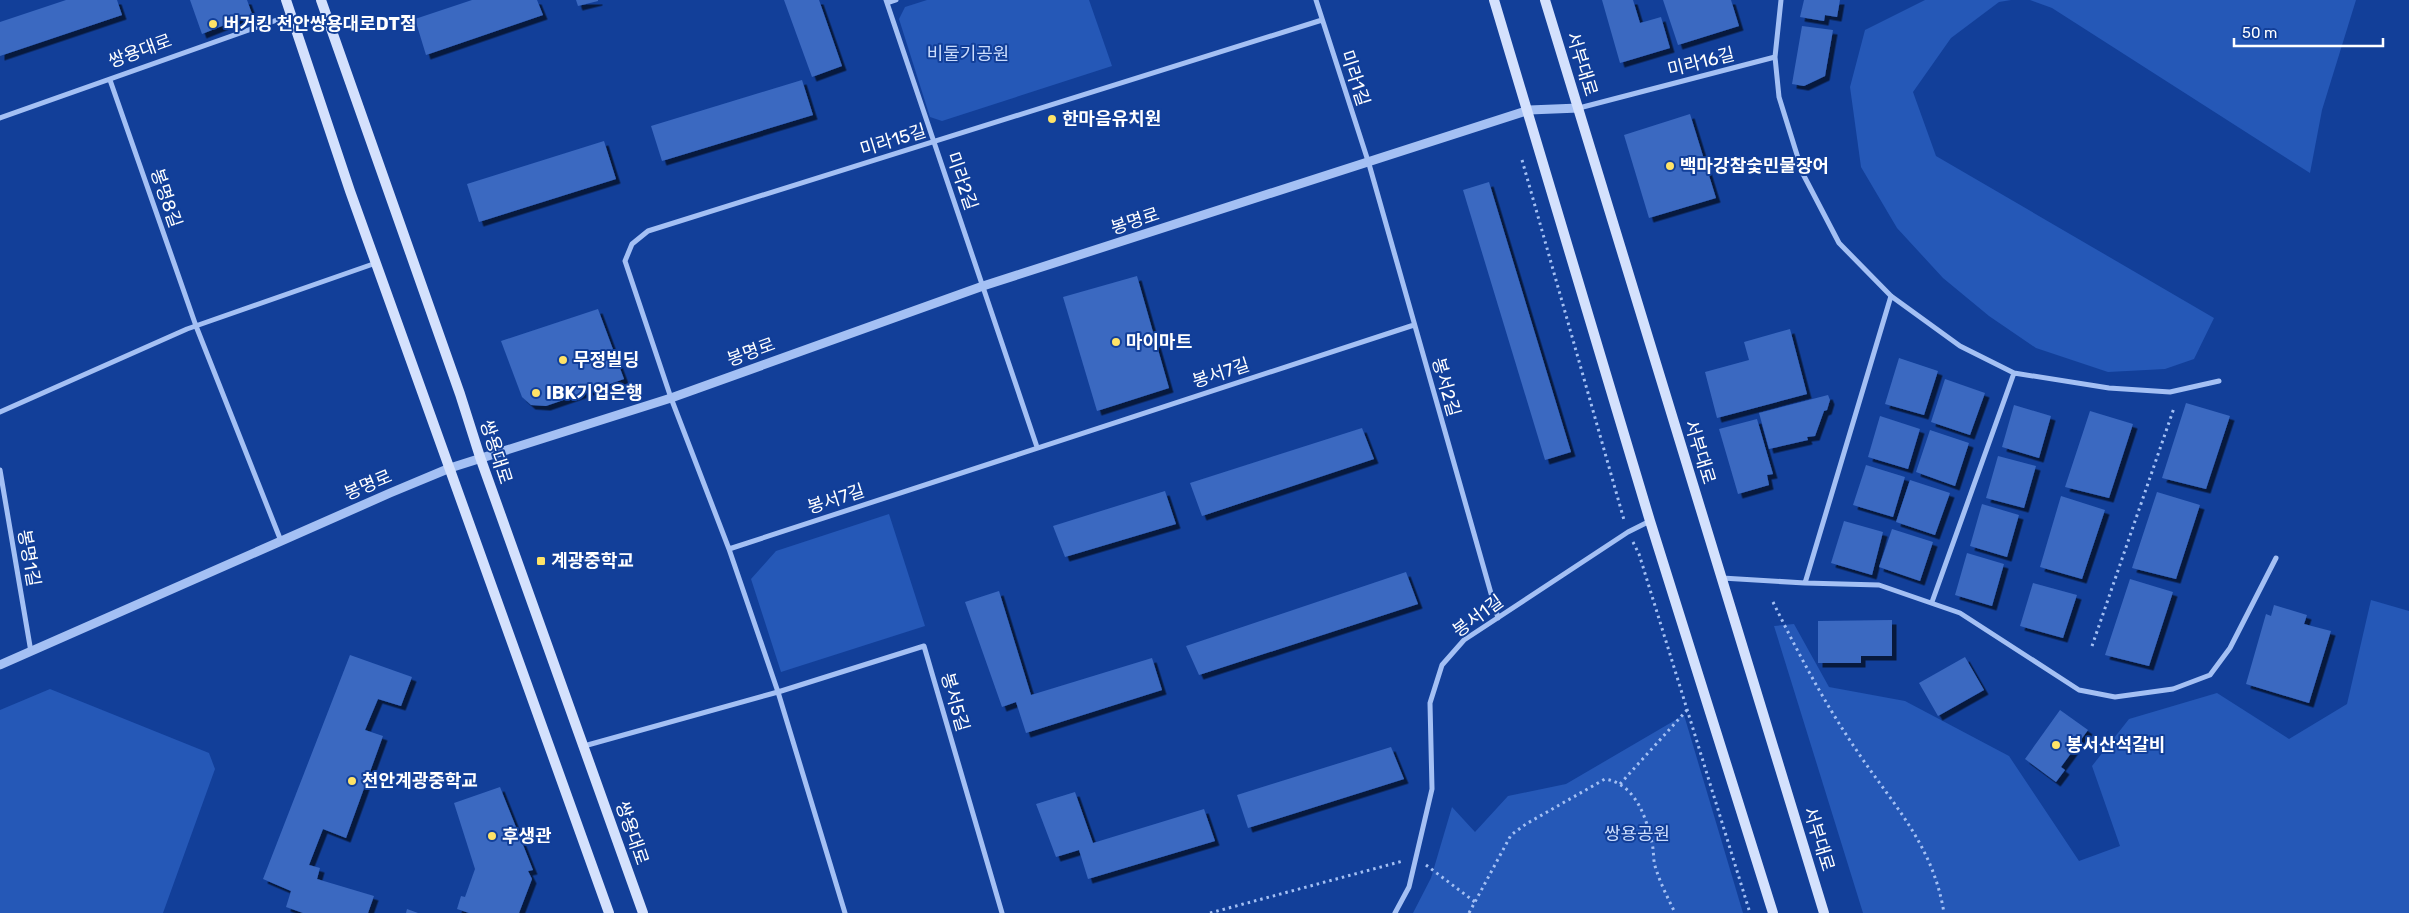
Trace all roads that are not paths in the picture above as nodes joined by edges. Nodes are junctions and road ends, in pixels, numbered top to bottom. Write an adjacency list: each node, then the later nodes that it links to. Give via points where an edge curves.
1 (286, 0): 9 (main road)
2 (321, 0): 28 (main road, 쌍용대로)
3 (896, 0): 8 (street)
4 (1316, 0): 10 (street, 미라1길)
5 (1494, 0): 14 (main road)
6 (1545, 0): 13 (main road, 서부대로)
7 (1781, 0): 11 (street)
8 (887, 1): 16 (street, 미라2길)
9 (291, 15): 12 (street, 쌍용대로); 18 (main road)
10 (1322, 20): 16 (street, 미라15길); 17 (street, 미라1길)
11 (1775, 57): 13 (street, 미라16길); 20 (street, via 1779,97 1803,174 1839,243)
12 (110, 80): 15 (street, 쌍용대로); 22 (street, 봉명8길)
13 (1579, 108): 14 (street, 봉명로); 35 (main road, 서부대로)
14 (1529, 110): 17 (street, 봉명로); 31 (main road)
15 (0, 118)
16 (934, 142): 19 (street, 미라2길); 25 (street, 미라15길, via 648,231 632,244 625,261)
17 (1369, 164): 19 (street, 봉명로); 21 (street, 봉서2길)
18 (376, 263): 22 (street); 29 (main road)
19 (983, 286): 25 (street, 봉명로); 27 (street)
20 (1890, 296): 23 (street, via 1960,346); 36 (street)
21 (1414, 325): 27 (street, 봉서7길); 38 (street, 봉서2길)
22 (196, 326): 26 (street); 32 (street, 봉명8길)
23 (2014, 373): 24 (street, via 2109,388 2170,392); 37 (street)
24 (2219, 381)
25 (671, 398): 28 (street, 봉명로); 33 (street)
26 (0, 412)
27 (1037, 447): 33 (street, 봉서7길)
28 (480, 457): 29 (street, 봉명로); 42 (main road, 쌍용대로)
29 (450, 468): 32 (street, 봉명로); 43 (main road)
30 (0, 470): 39 (street, 봉명1길)
31 (1650, 521): 38 (street, 봉서1길, via 1628,532); 48 (main road)
32 (281, 541): 39 (street, 봉명로)
33 (729, 549): 41 (street)
34 (2276, 558): 37 (street, via 2230,648 2210,675 2173,689 2115,697 2079,690 1960,613)
35 (1721, 578): 36 (street); 49 (main road, 서부대로)
36 (1805, 583): 37 (street, via 1880,585)
37 (1932, 602)
38 (1498, 618): 47 (street, 봉서1길, via 1464,640 1442,665 1430,703 1432,789 1409,886)
39 (31, 652): 40 (street, 봉명로)
40 (0, 665)
41 (778, 692): 42 (street, 봉서5길); 45 (street); 46 (street, 봉서5길, via 924,646)
42 (584, 746): 44 (main road, 쌍용대로)
43 (609, 913)
44 (643, 913)
45 (846, 913)
46 (1002, 913)
47 (1395, 913)
48 (1773, 913)
49 (1824, 913)

